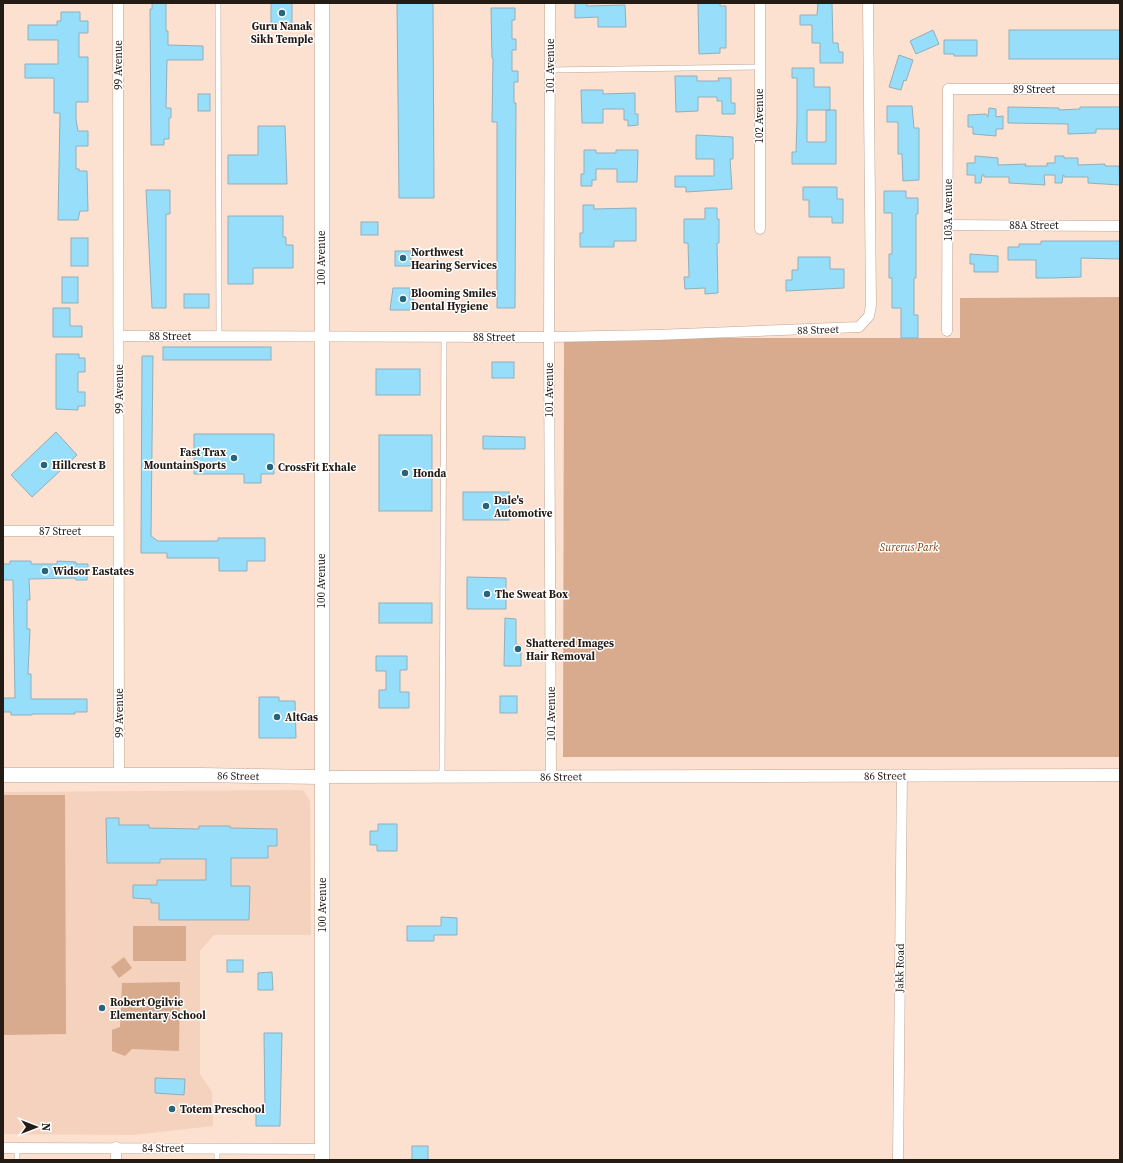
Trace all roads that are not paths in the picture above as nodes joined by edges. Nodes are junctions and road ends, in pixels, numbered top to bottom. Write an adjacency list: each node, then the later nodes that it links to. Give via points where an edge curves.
1 (118, 3): 15 (street, 99 Avenue)
2 (218, 3): 16 (lane)
3 (322, 3): 17 (main road, 100 Avenue)
4 (550, 3): 8 (street, 101 Avenue)
5 (760, 3): 7 (street, 102 Avenue)
6 (868, 3): 19 (street, 88 Street, via 871,305 865,321 859,328)
7 (759, 67): 8 (lane); 13 (street, 102 Avenue)
8 (550, 70): 19 (street, 101 Avenue)
9 (1120, 89): 10 (street, 89 Street)
10 (948, 90): 11 (street, 103A Avenue)
11 (949, 225): 12 (street, 88A Street); 14 (street, 103A Avenue)
12 (1120, 226)
13 (760, 229)
14 (947, 331)
15 (119, 336): 16 (street, 88 Street); 21 (street, 99 Avenue)
16 (219, 336): 17 (street, 88 Street)
17 (321, 336): 18 (street, 88 Street); 28 (main road, 100 Avenue)
18 (444, 337): 19 (street, 88 Street); 25 (lane)
19 (549, 337): 26 (street, 101 Avenue)
20 (3, 531): 21 (street, 87 Street)
21 (118, 531): 23 (street, 99 Avenue)
22 (3, 775): 23 (main road, 86 Street)
23 (119, 775): 28 (main road, 86 Street)
24 (902, 775): 26 (street, 86 Street); 27 (street, 86 Street); 37 (street, Jakk Road)
25 (442, 776): 26 (street, 86 Street); 28 (street, 86 Street)
26 (551, 776)
27 (1120, 776)
28 (322, 777): 33 (main road, 100 Avenue)
29 (116, 1147): 31 (street, 84 Street); 32 (street, 84 Street); 35 (street)
30 (3, 1148): 31 (street, 84 Street)
31 (17, 1148): 34 (lane)
32 (217, 1148): 33 (street, 84 Street); 36 (lane)
33 (322, 1154)
34 (17, 1160)
35 (116, 1160)
36 (217, 1160)
37 (898, 1160)

